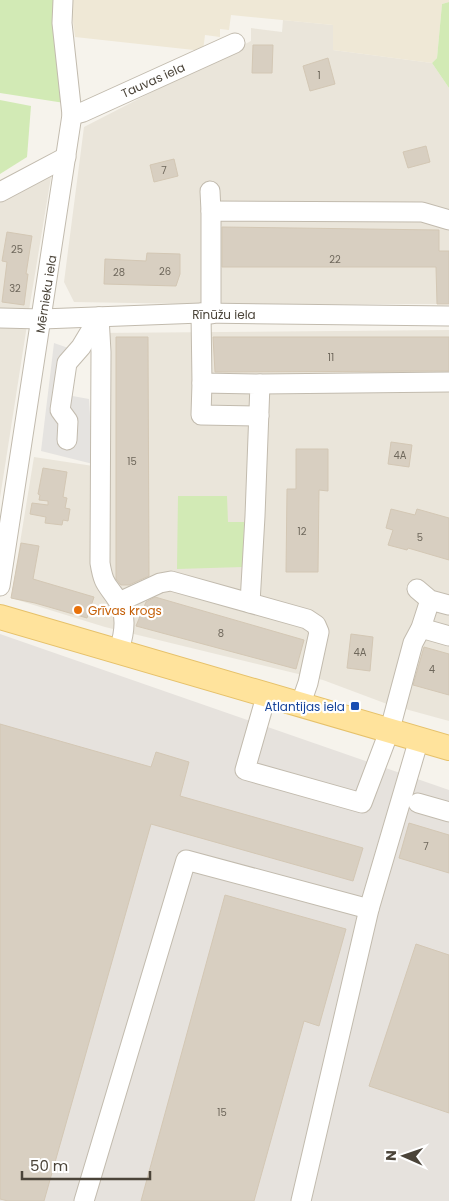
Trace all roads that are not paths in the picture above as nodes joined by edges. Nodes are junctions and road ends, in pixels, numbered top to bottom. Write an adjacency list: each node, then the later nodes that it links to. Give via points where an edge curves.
1 (63, 0): 3 (street, Mērnieku iela, via 62,23)
2 (235, 43): 3 (street, Tauvas iela)
3 (72, 115): 4 (street, Mērnieku iela)
4 (66, 157): 6 (street); 13 (street, Mērnieku iela)
5 (210, 191): 7 (street)
6 (0, 192)
7 (210, 211): 8 (street, via 422,212); 9 (street)
8 (449, 220)
9 (206, 314): 10 (street, Rīnūžu iela); 11 (street, Rīnūžu iela); 15 (street)
10 (449, 316)
11 (99, 317): 13 (street, Rīnūžu iela); 18 (street, via 67,363 60,410 68,421); 20 (street, via 100,564 105,584)
12 (0, 318): 13 (street, Rīnūžu iela)
13 (42, 319): 19 (street, Mērnieku iela)
14 (449, 382): 16 (street)
15 (202, 384): 16 (street); 17 (street, via 201,416)
16 (260, 384): 17 (street)
17 (259, 416): 21 (street)
18 (67, 440)
19 (0, 586)
20 (119, 602): 21 (street, via 171,581); 26 (street, via 125,631)
21 (250, 603): 28 (street, via 307,619 316,625 318,640)
22 (449, 605): 24 (street, via 423,594)
23 (0, 617): 26 (main road)
24 (421, 628): 25 (street); 29 (street, via 413,643)
25 (449, 636)
26 (119, 650): 27 (main road)
27 (267, 693): 28 (main road); 29 (street, via 246,770 362,803)
28 (301, 703): 29 (main road)
29 (390, 730): 30 (main road)
30 (419, 739): 31 (main road); 34 (street)
31 (449, 748)
32 (418, 803): 33 (street)
33 (449, 812)
34 (369, 909): 35 (street, via 186,860); 36 (street)
35 (84, 1201)
36 (301, 1201)

